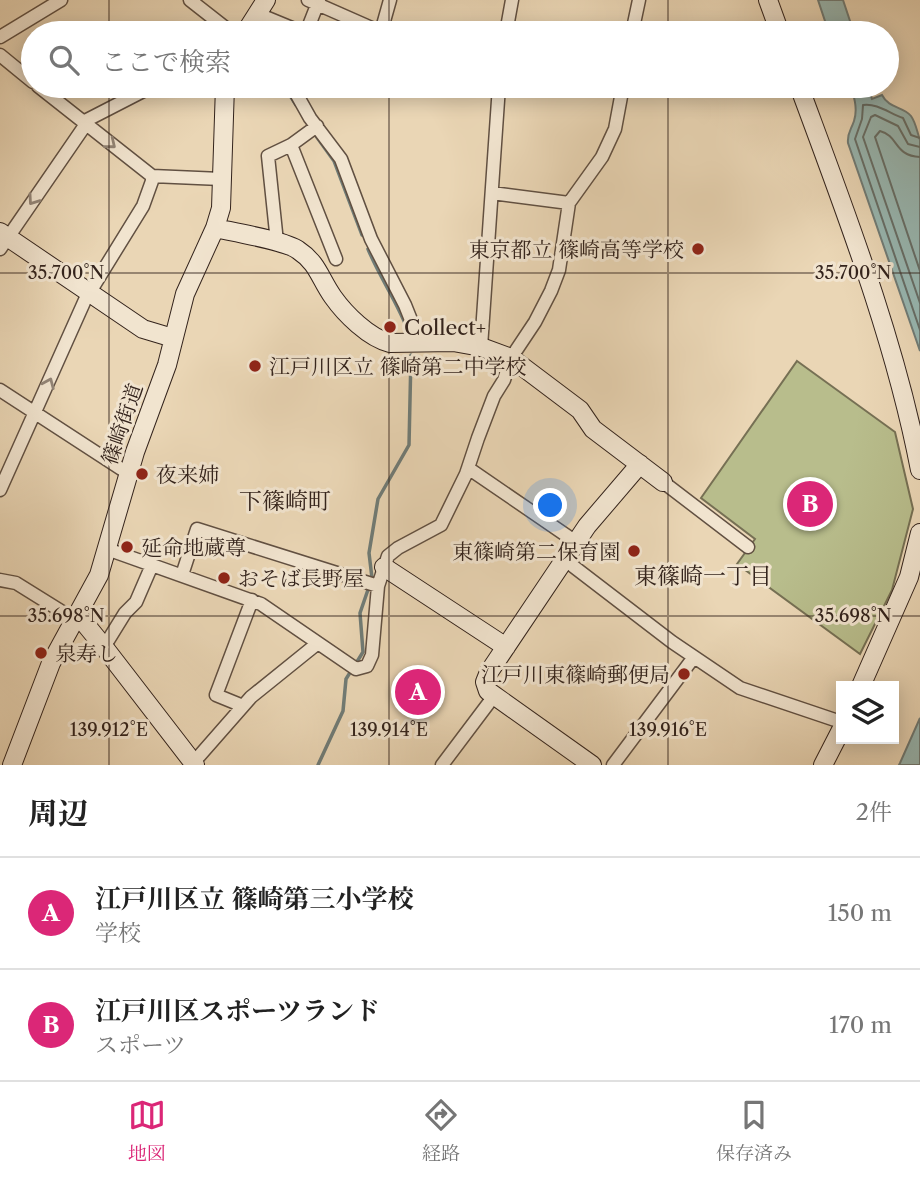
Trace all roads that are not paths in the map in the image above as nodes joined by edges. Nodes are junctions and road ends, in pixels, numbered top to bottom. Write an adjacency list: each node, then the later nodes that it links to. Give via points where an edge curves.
1 (61, 0): 9 (street)
2 (190, 0): 10 (street)
3 (390, 0): 13 (street)
4 (512, 0): 14 (street)
5 (631, 0): 6 (street)
6 (638, 0): 15 (street)
7 (768, 0): 16 (street)
8 (315, 2): 11 (street); 12 (street)
9 (26, 21)
10 (246, 21)
11 (309, 21)
12 (356, 21)
13 (385, 21)
14 (508, 21)
15 (634, 21)
16 (776, 21)
17 (21, 24): 18 (street)
18 (0, 37)
19 (0, 55): 20 (street)
20 (21, 72)
21 (53, 98): 28 (street)
22 (131, 98): 28 (street)
23 (224, 98): 32 (street, 篠崎街道)
24 (300, 98): 29 (street)
25 (498, 98): 33 (street)
26 (621, 98): 34 (street, via 615,129 602,157)
27 (803, 98): 48 (street, via 901,386)
28 (85, 123): 31 (street, one-way to 31); 36 (street, one-way to 36)
29 (317, 126): 30 (street); 41 (street, via 341,159 371,239 405,305)
30 (291, 145): 37 (street, via 268,156); 38 (street)
31 (152, 176): 32 (street); 39 (street, via 143,206)
32 (221, 179): 35 (street, 篠崎街道)
33 (492, 193): 34 (street); 42 (street)
34 (569, 203): 43 (street, via 559,270 535,322)
35 (215, 228): 37 (street); 40 (street, 篠崎街道, via 185,294)
36 (2, 239): 39 (street)
37 (277, 242): 41 (street, via 297,248 317,267 332,296 368,333 390,343)
38 (336, 259)
39 (89, 292): 40 (street, via 143,329); 45 (street, one-way to 39)
40 (173, 338): 49 (street, 篠崎街道)
41 (415, 343): 42 (street)
42 (481, 347): 43 (street)
43 (511, 358): 46 (street, via 580,410 593,429); 47 (street)
44 (0, 390): 45 (street)
45 (36, 413): 49 (street); 51 (street)
46 (640, 464): 50 (street); 53 (street)
47 (468, 468): 53 (street); 58 (street, via 441,526 389,554)
48 (920, 470)
49 (129, 474): 55 (street, 篠崎街道)
50 (663, 482): 54 (street)
51 (0, 490)
52 (920, 533): 68 (street, via 909,577)
53 (576, 542): 56 (street)
54 (748, 547)
55 (107, 549): 57 (street); 63 (street, 篠崎街道, via 93,589)
56 (565, 559): 66 (street); 67 (street)
57 (152, 565): 59 (street); 65 (street, via 136,602)
58 (384, 567): 61 (street); 66 (street)
59 (182, 575): 61 (street, via 197,529); 62 (street)
60 (0, 580): 63 (street, via 16,583)
61 (373, 584): 64 (street, via 371,660 367,666 354,667)
62 (252, 600): 64 (street); 70 (street, via 216,695)
63 (76, 616): 65 (street); 74 (street, 篠崎街道, via 51,663)
64 (318, 643): 70 (street)
65 (104, 647): 73 (street)
66 (506, 647): 69 (street, via 486,677 485,687)
67 (694, 657): 71 (street, via 740,688); 77 (street)
68 (863, 681)
69 (494, 696): 75 (street); 76 (street)
70 (243, 706): 73 (street)
71 (836, 720)
72 (836, 740): 78 (street)
73 (195, 763)
74 (12, 765)
75 (442, 765)
76 (592, 765)
77 (613, 765)
78 (823, 765)

